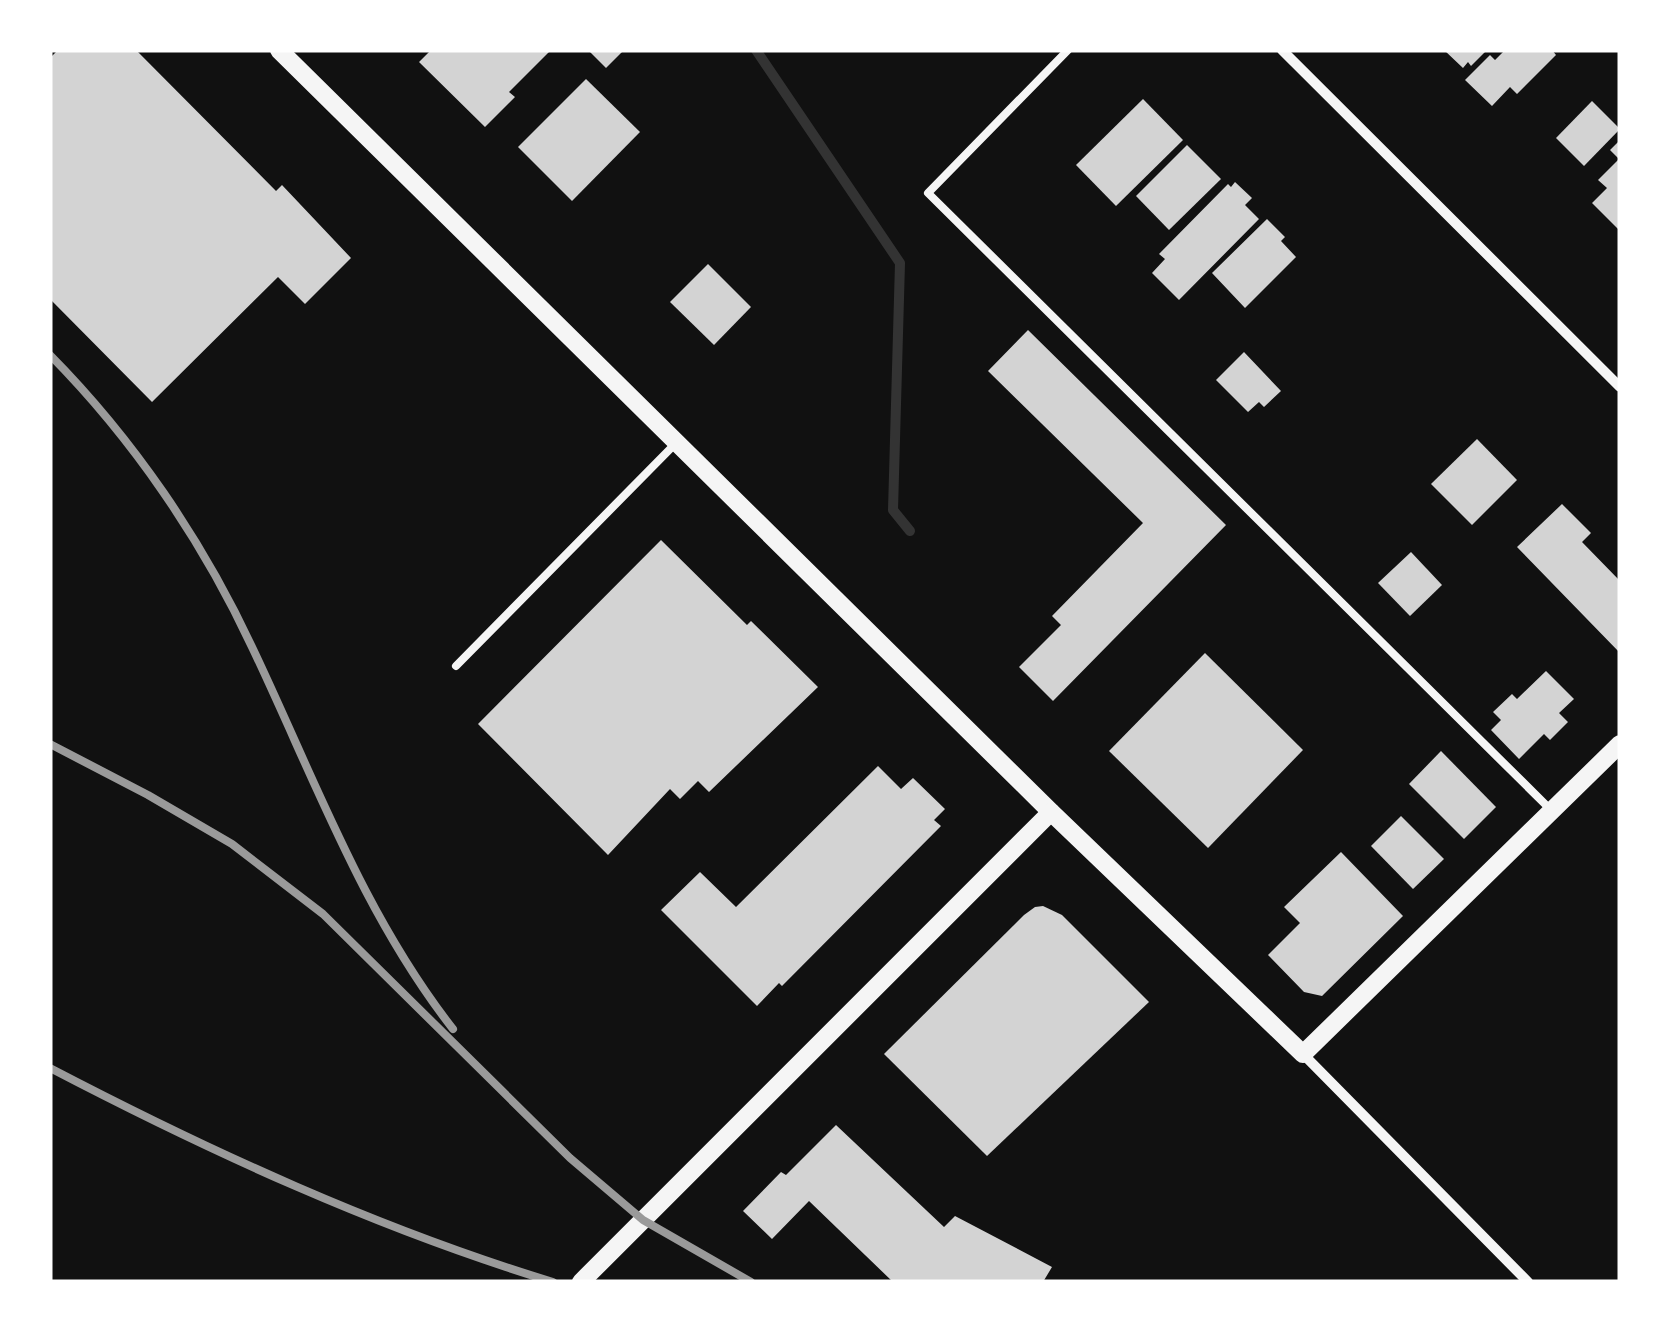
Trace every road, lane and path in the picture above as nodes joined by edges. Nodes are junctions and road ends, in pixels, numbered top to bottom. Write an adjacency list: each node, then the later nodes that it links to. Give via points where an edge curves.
1 (280, 50): 5 (street)
2 (1068, 50): 8 (lane, via 928,193)
3 (1282, 50): 4 (street)
4 (1620, 387)
5 (677, 442): 6 (lane); 9 (street)
6 (456, 666)
7 (1620, 744): 8 (street)
8 (1552, 811): 10 (street)
9 (1051, 812): 10 (street); 11 (street)
10 (1303, 1054): 12 (street)
11 (582, 1282)
12 (1528, 1282)

